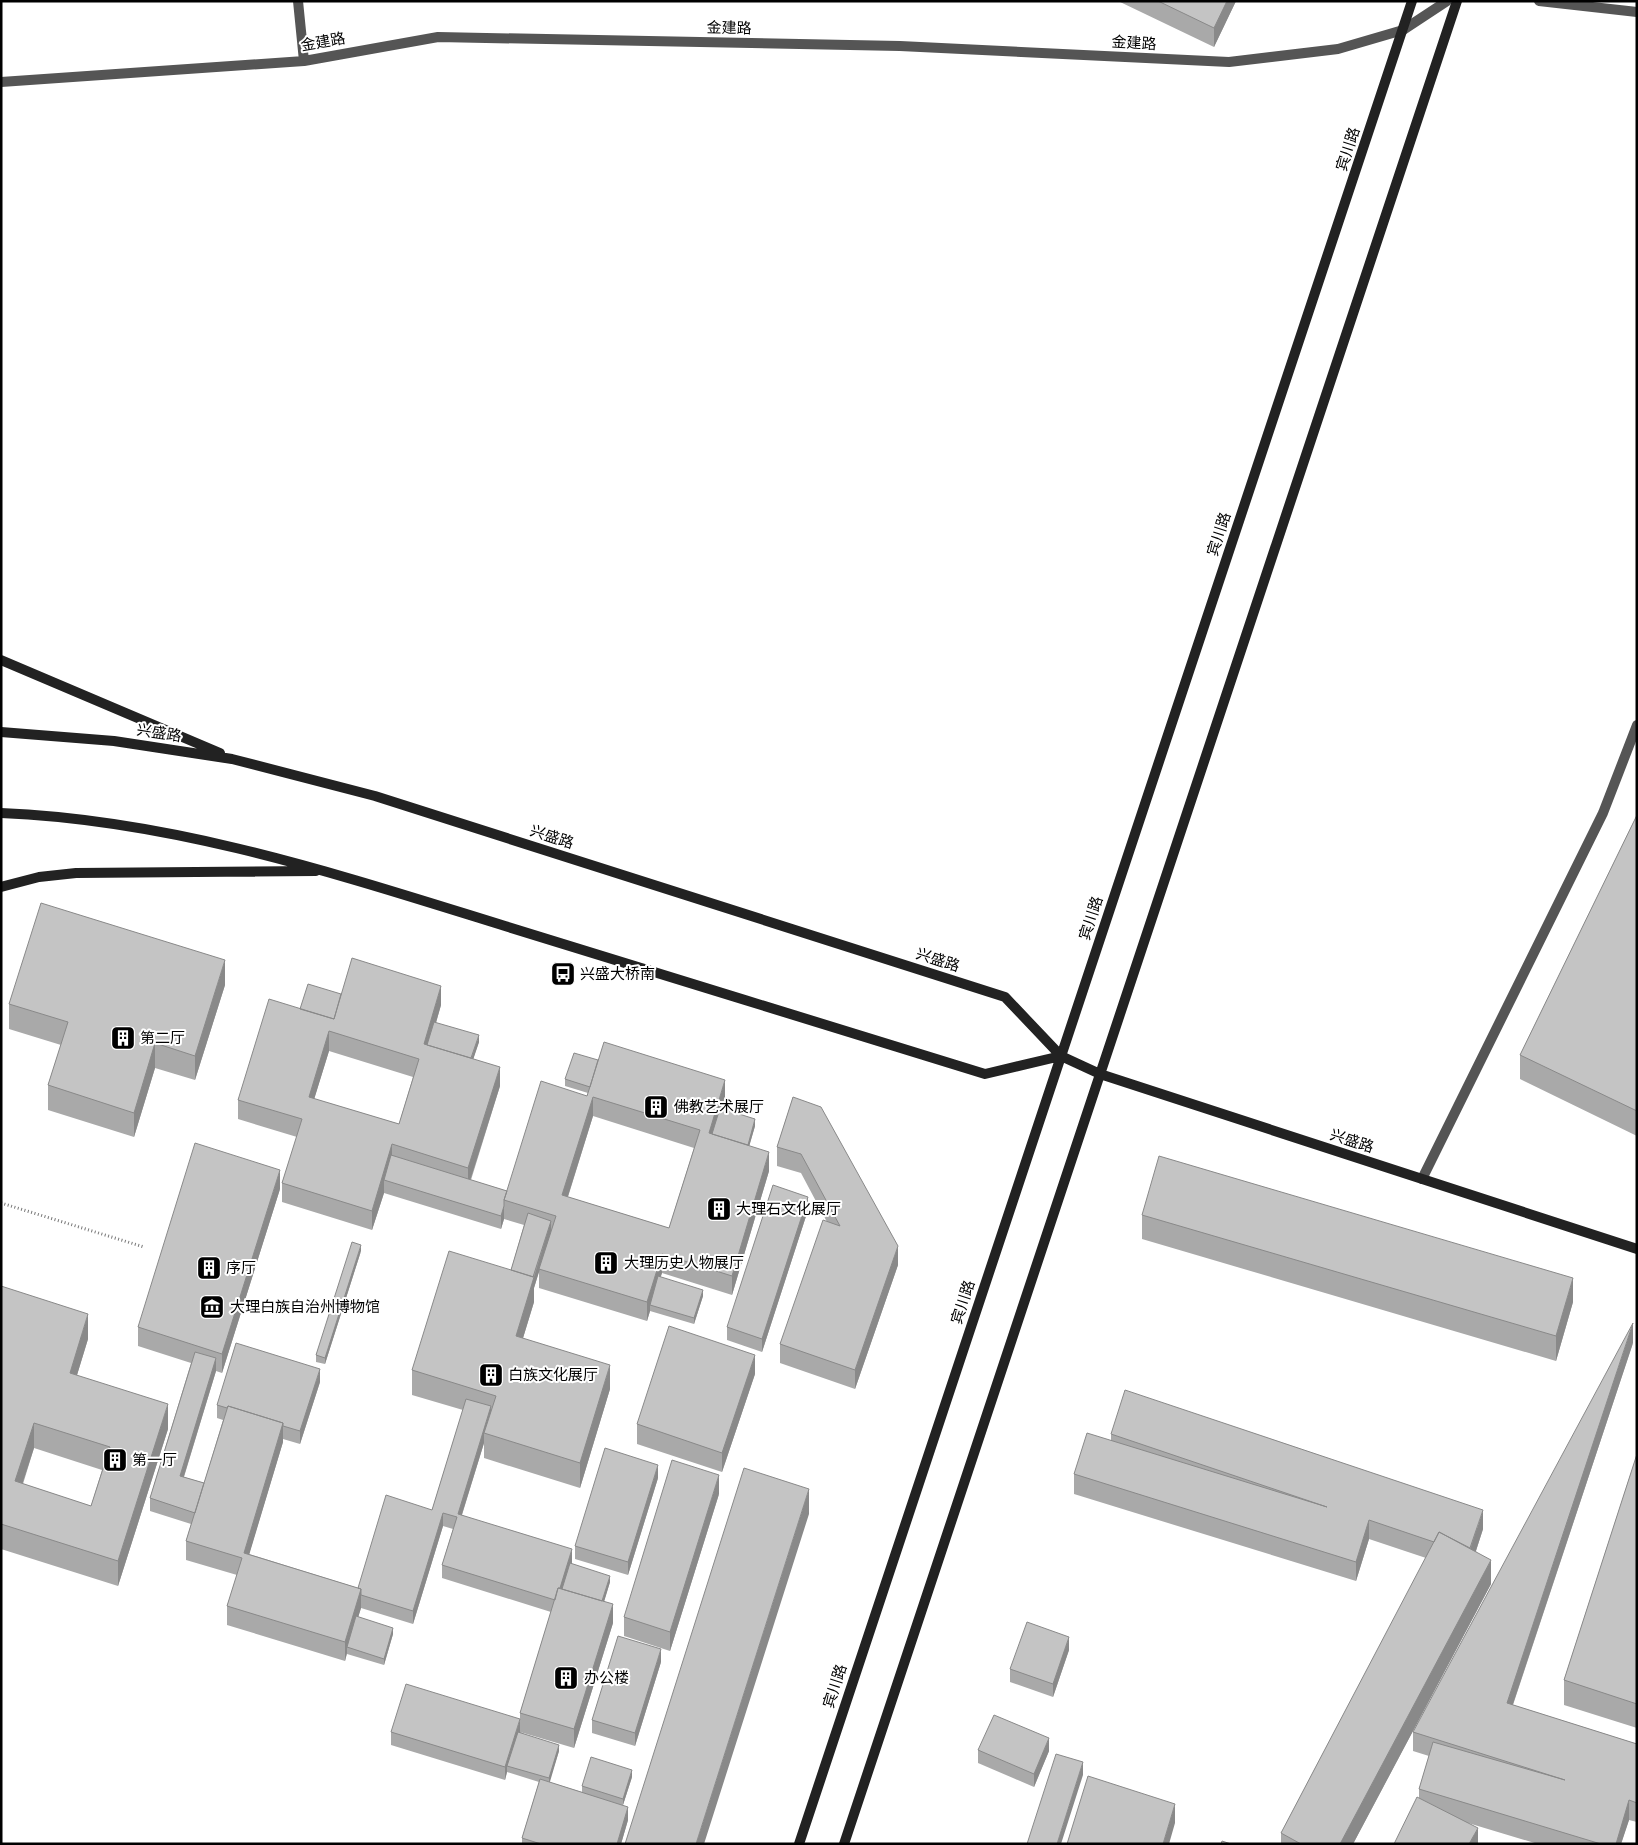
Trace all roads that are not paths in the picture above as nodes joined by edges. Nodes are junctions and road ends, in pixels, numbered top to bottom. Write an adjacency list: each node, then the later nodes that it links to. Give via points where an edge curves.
1 (298, 1): 8 (street)
2 (1412, 1): 7 (main road, 宾川路)
3 (1447, 1): 7 (street, 金建路)
4 (1457, 1): 18 (main road)
5 (1539, 1): 6 (street)
6 (1637, 12)
7 (1403, 30): 8 (street, 金建路, via 1338,49 1229,62 900,46 438,37); 17 (main road, 宾川路)
8 (304, 61): 9 (street, 金建路)
9 (1, 82)
10 (1, 660): 13 (main road)
11 (1637, 725): 19 (street, via 1603,813)
12 (1, 732): 13 (main road, 兴盛路, via 114,741)
13 (232, 759): 17 (main road, 兴盛路, via 385,799 1005,997)
14 (1, 813): 15 (main road, via 68,818 152,830)
15 (328, 871): 16 (main road, via 76,873 38,877); 17 (main road, via 985,1074)
16 (1, 887)
17 (1061, 1056): 18 (main road, 兴盛路); 21 (main road, 宾川路)
18 (1100, 1074): 19 (main road, 兴盛路); 22 (main road)
19 (1422, 1179): 20 (main road, 兴盛路)
20 (1637, 1249)
21 (798, 1844)
22 (844, 1844)

